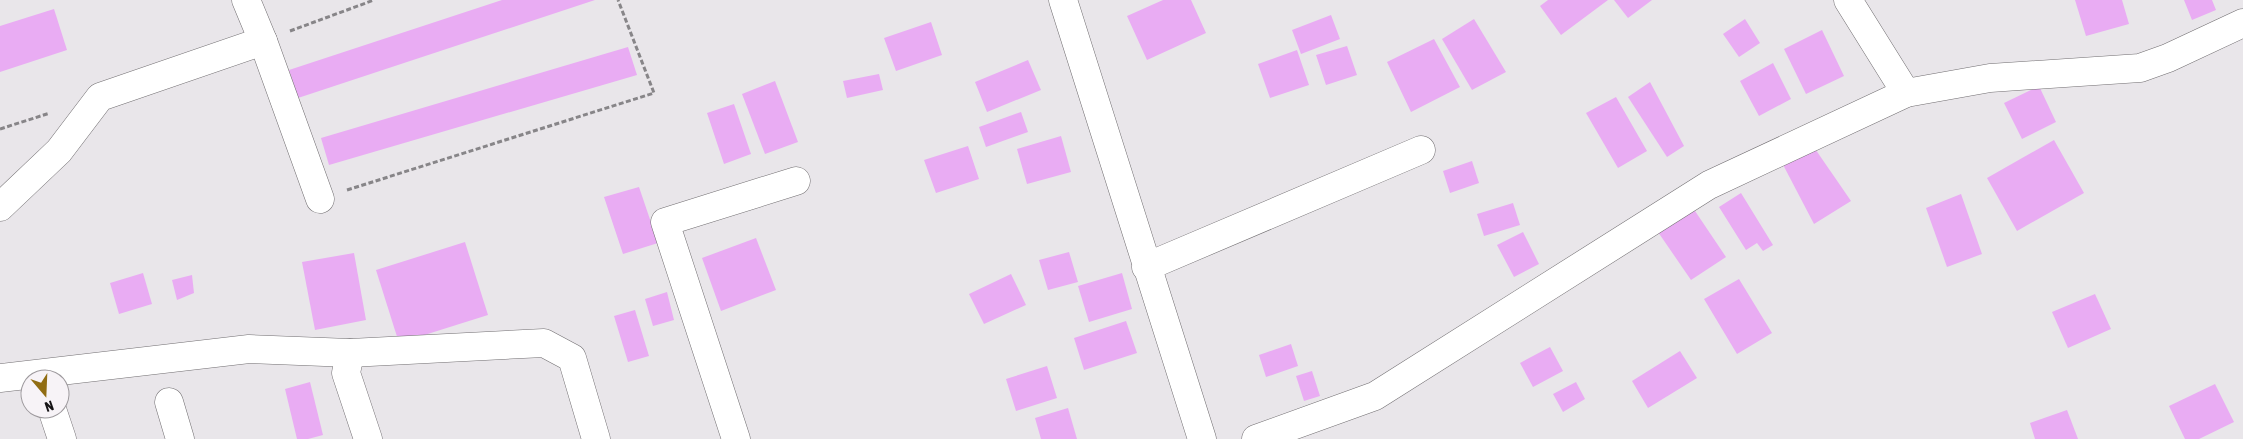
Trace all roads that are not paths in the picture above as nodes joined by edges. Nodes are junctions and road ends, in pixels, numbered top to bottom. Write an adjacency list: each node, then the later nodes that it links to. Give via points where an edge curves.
1 (246, 0): 5 (street)
2 (1063, 0): 11 (street)
3 (1848, 0): 6 (street)
4 (2243, 23): 6 (street, via 2140,68 1990,78)
5 (263, 41): 9 (street); 10 (street, via 100,97 59,150)
6 (1906, 93): 22 (street, via 1709,185 1375,396)
7 (1421, 150): 11 (street)
8 (796, 180): 20 (street, via 665,222)
9 (320, 199)
10 (0, 208)
11 (1146, 267): 21 (street)
12 (350, 353): 13 (street, via 249,348); 18 (street, via 346,373); 19 (street, via 544,344 572,358)
13 (0, 378)
14 (169, 402): 17 (street)
15 (55, 419): 16 (street)
16 (62, 439)
17 (180, 439)
18 (368, 439)
19 (596, 439)
20 (736, 439)
21 (1202, 439)
22 (1256, 439)

